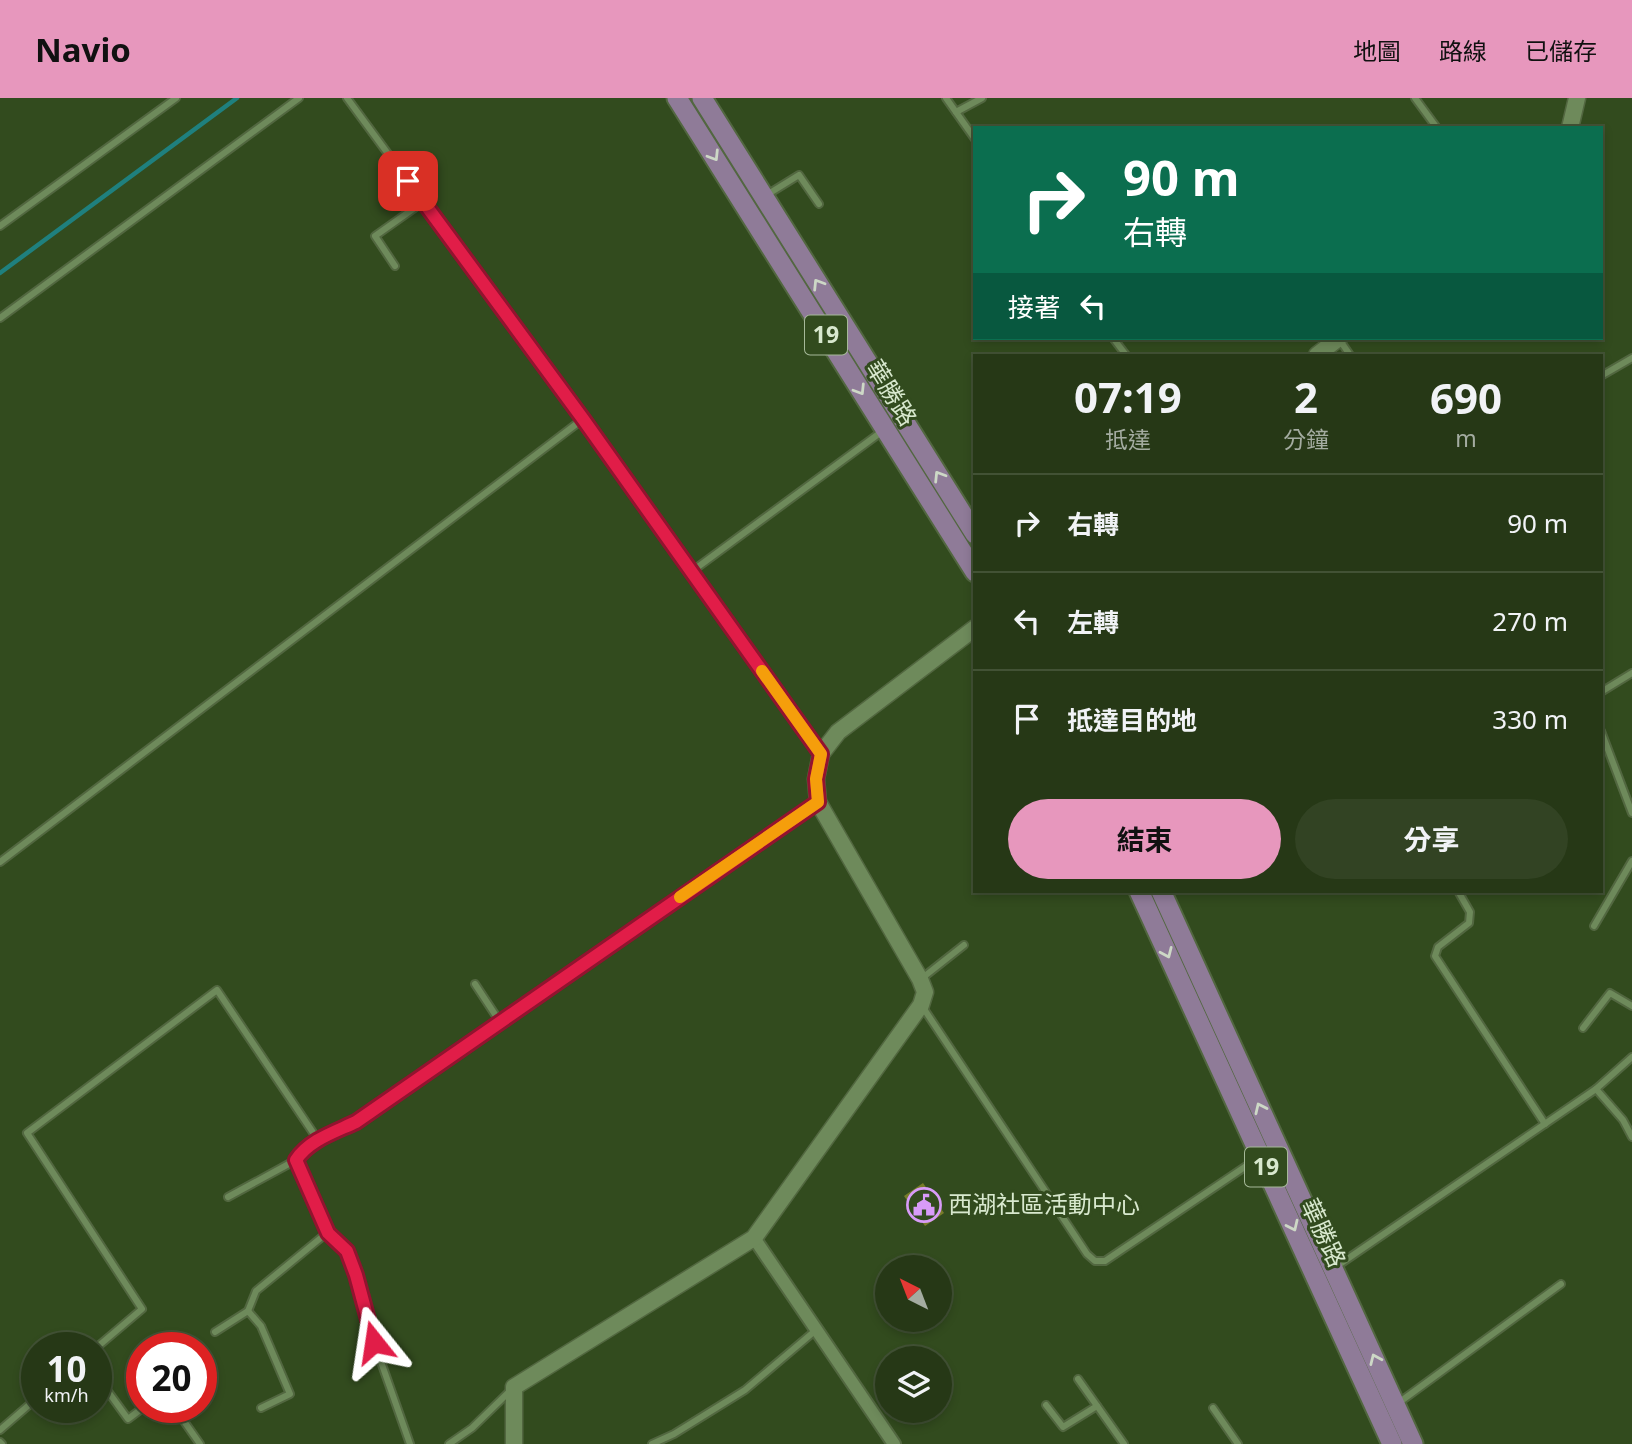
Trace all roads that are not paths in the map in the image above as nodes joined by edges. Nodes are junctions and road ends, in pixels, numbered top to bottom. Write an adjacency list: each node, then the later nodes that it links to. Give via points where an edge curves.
1 (176, 98): 17 (lane)
2 (299, 98): 19 (lane)
3 (347, 98): 15 (lane)
4 (677, 98): 27 (main road, 華勝路 / 19, one-way to 27)
5 (702, 98): 14 (main road, 華勝路 / 19)
6 (946, 98): 10 (lane)
7 (982, 98): 10 (lane)
8 (1415, 98): 11 (lane)
9 (1577, 98): 12 (street)
10 (956, 111): 13 (lane)
11 (1436, 126)
12 (1570, 126)
13 (973, 136)
14 (764, 197): 16 (lane, via 799,175); 28 (main road, 華勝路 / 19, one-way to 14)
15 (423, 202): 18 (lane, via 374,236); 26 (lane)
16 (819, 204)
17 (0, 226)
18 (396, 266)
19 (0, 318)
20 (1115, 340): 22 (lane)
21 (1336, 340): 23 (street)
22 (1125, 354)
23 (1318, 354)
24 (1632, 358): 25 (lane)
25 (1603, 375)
26 (583, 419): 30 (lane); 39 (lane)
27 (885, 429): 29 (main road, 華勝路 / 19); 30 (lane)
28 (973, 531)
29 (973, 569)
30 (691, 572): 35 (lane)
31 (973, 630): 35 (street, via 838,732)
32 (1632, 673): 33 (lane)
33 (1603, 691)
34 (1603, 736): 37 (lane)
35 (821, 754): 36 (street)
36 (818, 802): 45 (street); 49 (lane)
37 (1632, 813)
38 (1632, 861): 43 (lane)
39 (0, 862)
40 (1140, 893): 57 (main road, 華勝路 / 19, one-way to 57)
41 (1162, 893): 56 (main road, 華勝路 / 19, one-way to 41)
42 (1459, 893): 53 (lane, via 1470,912 1469,923 1438,947 1435,956)
43 (1594, 926)
44 (964, 945): 45 (lane)
45 (920, 979): 47 (street, via 925,992)
46 (475, 984): 49 (lane)
47 (921, 1004): 57 (lane, via 1095,1261 1105,1261); 61 (street)
48 (1632, 1006): 50 (lane, via 1610,993)
49 (500, 1022): 55 (lane, via 356,1122)
50 (1583, 1028)
51 (1632, 1057): 52 (lane)
52 (1596, 1089): 53 (lane); 54 (lane)
53 (1545, 1124): 62 (lane)
54 (1632, 1137)
55 (318, 1140): 58 (lane); 67 (lane, via 217,990 27,1133 142,1309)
56 (1278, 1145): 57 (lane); 62 (main road, 華勝路 / 19)
57 (1261, 1156): 62 (main road, 華勝路 / 19, one-way to 62)
58 (296, 1160): 59 (lane); 60 (lane)
59 (228, 1197)
60 (328, 1233): 64 (lane, via 256,1291); 81 (lane, via 347,1251)
61 (754, 1238): 65 (street); 69 (street)
62 (1326, 1273): 72 (main road, 華勝路 / 19, one-way to 62); 88 (main road, 華勝路 / 19)
63 (1561, 1284): 72 (lane)
64 (248, 1311): 66 (lane); 74 (lane, via 261,1326 290,1394)
65 (817, 1329): 84 (lane, via 745,1390); 85 (street)
66 (215, 1332)
67 (112, 1334)
68 (1078, 1379): 73 (lane)
69 (514, 1387): 82 (lane); 83 (street)
70 (112, 1397): 77 (lane)
71 (1046, 1405): 73 (lane, via 1063,1427)
72 (1395, 1405): 89 (main road, 華勝路 / 19)
73 (1097, 1406): 86 (lane)
74 (261, 1408)
75 (1213, 1408): 87 (lane)
76 (21, 1412): 79 (lane)
77 (126, 1416)
78 (185, 1423): 80 (lane)
79 (0, 1430)
80 (200, 1444)
81 (410, 1444)
82 (449, 1444)
83 (513, 1444)
84 (652, 1444)
85 (894, 1444)
86 (1124, 1444)
87 (1238, 1444)
88 (1392, 1444)
89 (1413, 1444)

